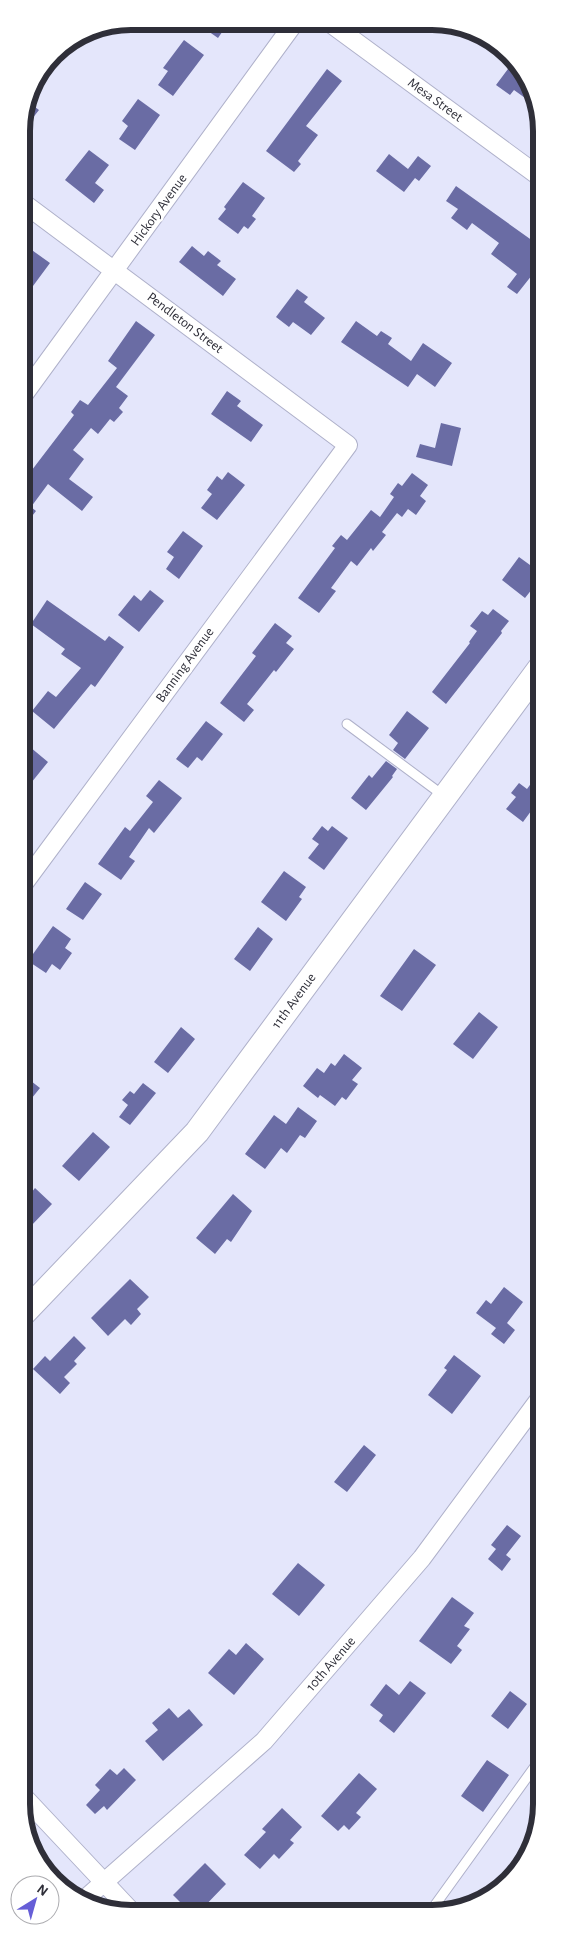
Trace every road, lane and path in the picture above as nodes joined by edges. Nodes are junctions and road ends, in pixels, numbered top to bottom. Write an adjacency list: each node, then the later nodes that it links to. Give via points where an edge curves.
1 (290, 30): 5 (street, Hickory Avenue)
2 (340, 30): 3 (street, Mesa Street)
3 (533, 172)
4 (30, 208): 5 (street, Pendleton Street)
5 (114, 271): 6 (street, Hickory Avenue); 7 (street, Pendleton Street)
6 (30, 386)
7 (348, 445): 11 (street, Banning Avenue)
8 (533, 677): 10 (main road, 11th Avenue)
9 (347, 724): 10 (lane)
10 (444, 796): 12 (main road, 11th Avenue, via 197,1132)
11 (30, 875)
12 (30, 1307)
13 (533, 1408): 16 (street, 10th Avenue, via 422,1558 264,1741)
14 (533, 1770): 19 (lane)
15 (30, 1803): 16 (street)
16 (104, 1880): 17 (street, 10th Avenue); 18 (street)
17 (88, 1896)
18 (126, 1905)
19 (435, 1905)

